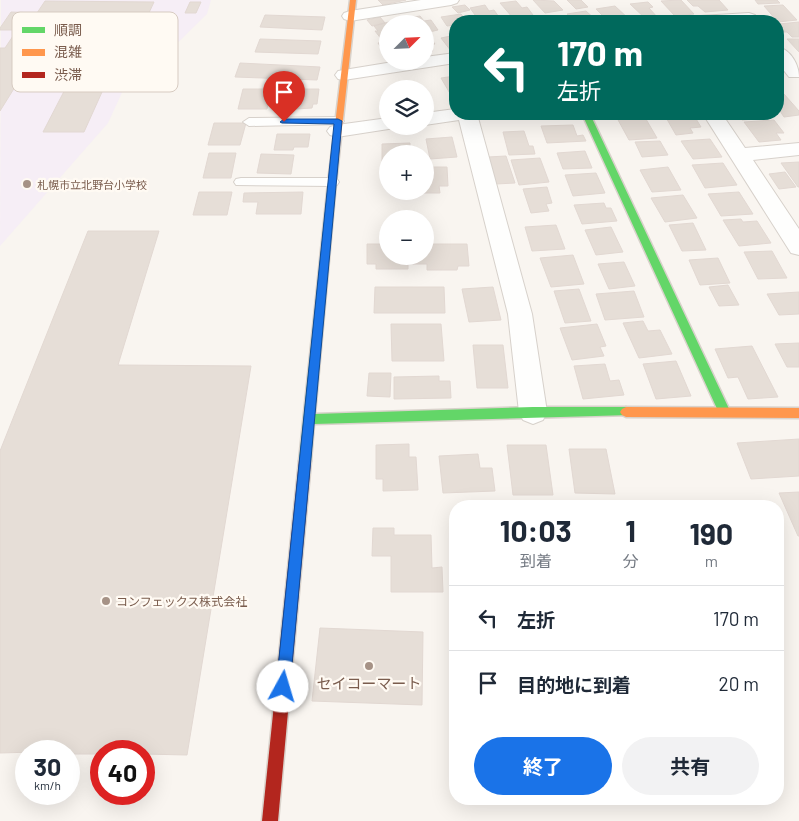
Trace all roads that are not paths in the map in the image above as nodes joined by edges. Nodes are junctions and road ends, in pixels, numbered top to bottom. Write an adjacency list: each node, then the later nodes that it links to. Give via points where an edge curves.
1 (451, 0): 2 (street)
2 (352, 8): 7 (street)
3 (449, 59): 7 (street)
4 (784, 59): 5 (street)
5 (797, 73): 6 (street)
6 (784, 74)
7 (344, 76): 15 (street)
8 (449, 116): 9 (street)
9 (434, 118)
10 (469, 120): 21 (street, via 520,314)
11 (589, 120): 23 (street)
12 (717, 120): 17 (street)
13 (249, 122): 15 (lane)
14 (379, 124): 15 (street)
15 (337, 126): 19 (street)
16 (799, 149): 17 (street)
17 (740, 155): 20 (street)
18 (241, 182): 19 (lane)
19 (332, 182): 24 (street)
20 (796, 237)
21 (533, 412): 23 (street); 24 (street)
22 (799, 412): 23 (street)
23 (725, 413)
24 (309, 419): 25 (street)
25 (270, 821)

